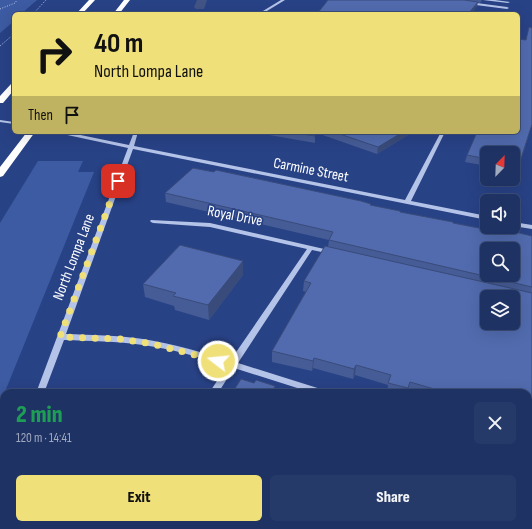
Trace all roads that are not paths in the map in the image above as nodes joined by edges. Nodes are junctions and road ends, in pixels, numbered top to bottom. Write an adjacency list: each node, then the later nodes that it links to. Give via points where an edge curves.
1 (92, 0): 8 (highway)
2 (126, 0): 9 (highway)
3 (283, 0): 10 (street)
4 (485, 0): 5 (street)
5 (508, 1): 7 (street, via 510,3)
6 (462, 2): 7 (street)
7 (507, 8): 11 (street)
8 (81, 12)
9 (117, 12)
10 (263, 12)
11 (505, 12)
12 (12, 81): 13 (highway)
13 (0, 88)
14 (12, 88): 15 (highway)
15 (0, 101)
16 (0, 120): 17 (street)
17 (12, 123)
18 (30, 134): 23 (highway)
19 (68, 134): 22 (street, Carmine Street)
20 (135, 134): 22 (street, North Lompa Lane)
21 (442, 134): 26 (street)
22 (130, 146): 26 (street, Carmine Street); 33 (street, North Lompa Lane)
23 (12, 159): 24 (highway); 25 (highway)
24 (0, 174)
25 (0, 180)
26 (407, 202): 27 (street, Carmine Street)
27 (480, 217)
28 (153, 221): 31 (street, Royal Drive, via 210,225)
29 (520, 225): 30 (street)
30 (532, 227)
31 (310, 247): 32 (street, Royal Drive); 34 (street)
32 (341, 254)
33 (60, 337): 34 (street, via 120,339 153,344); 35 (street, North Lompa Lane)
34 (232, 365): 36 (street); 37 (street)
35 (41, 389)
36 (216, 389)
37 (311, 389)

